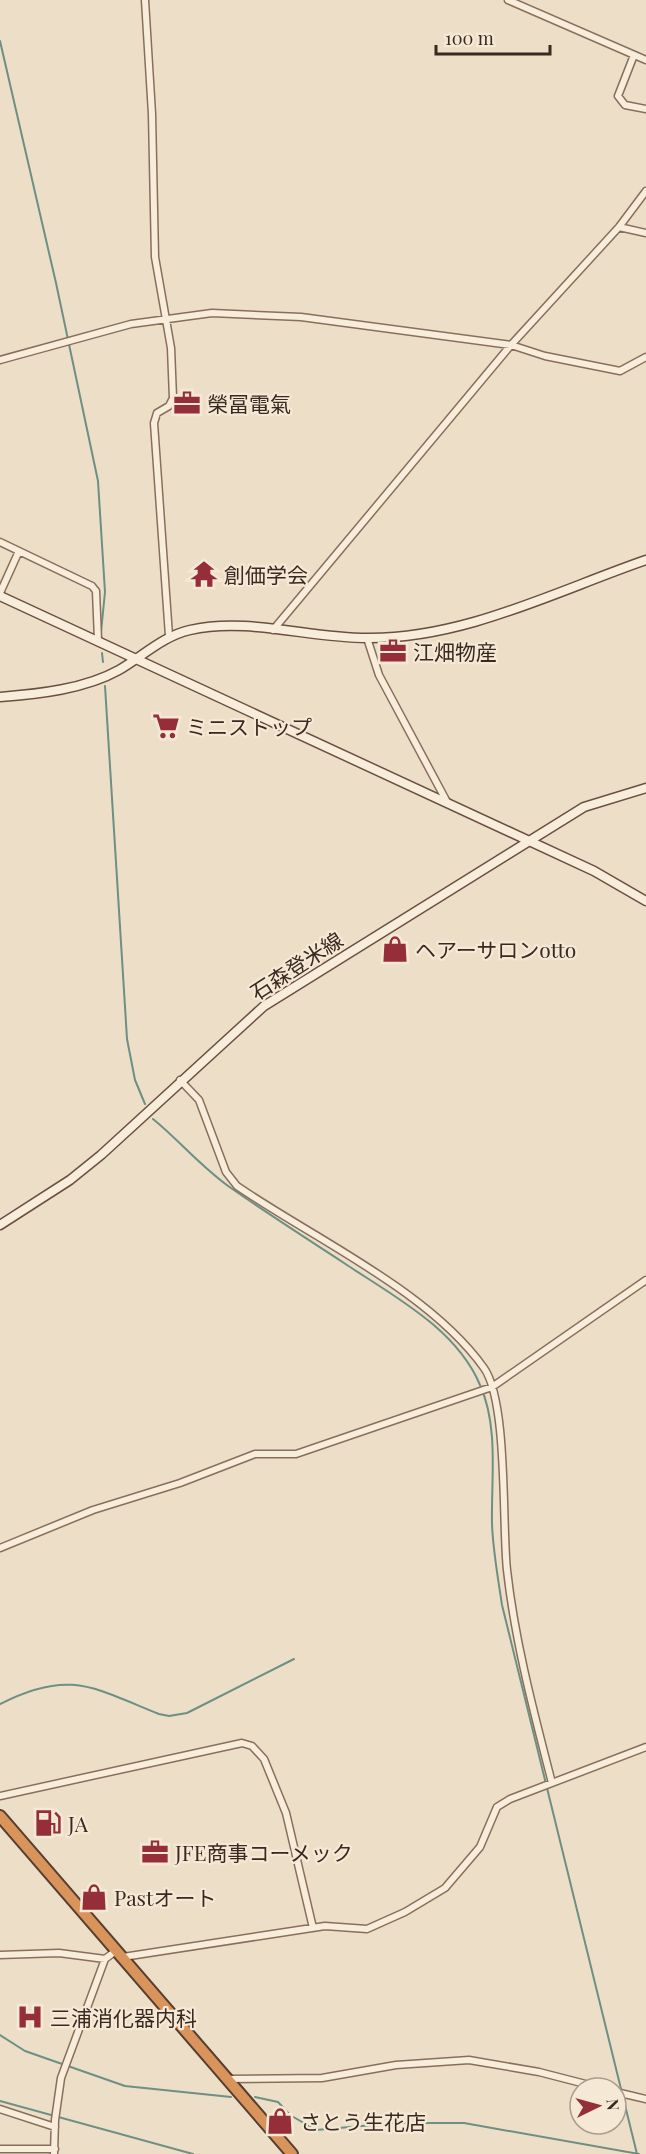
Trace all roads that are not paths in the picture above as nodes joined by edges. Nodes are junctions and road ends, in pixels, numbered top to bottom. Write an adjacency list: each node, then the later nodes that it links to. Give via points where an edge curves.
1 (145, 0): 9 (street, via 155,257)
2 (507, 0): 3 (street)
3 (634, 55): 4 (street); 5 (street, via 618,96 626,105)
4 (646, 60)
5 (646, 109)
6 (646, 191): 7 (street)
7 (619, 227): 8 (street); 10 (street)
8 (646, 233)
9 (165, 320): 10 (street, via 212,313 301,316); 12 (street, via 131,324); 18 (street, via 171,348 173,398 169,406 157,413 154,423)
10 (511, 345): 11 (street, via 620,371); 17 (street)
11 (646, 357)
12 (0, 360)
13 (0, 542): 14 (street)
14 (19, 551): 16 (street); 20 (street, via 92,586 96,591)
15 (646, 560): 19 (street, via 458,626)
16 (0, 594): 20 (street)
17 (273, 630): 18 (street, via 215,626); 19 (street)
18 (169, 636): 21 (street)
19 (367, 638): 24 (street, via 379,675)
20 (98, 640): 21 (street)
21 (138, 658): 22 (street, via 91,681); 24 (street)
22 (0, 697)
23 (646, 788): 25 (street, 石森登米線, via 584,807)
24 (447, 803): 25 (street)
25 (532, 842): 26 (street); 27 (street, 石森登米線, via 264,1006)
26 (646, 900)
27 (180, 1080): 28 (street, 石森登米線, via 82,1171); 30 (street, via 199,1100 226,1172 237,1186 415,1301 474,1355 486,1371)
28 (0, 1225)
29 (646, 1280): 30 (street)
30 (490, 1388): 31 (street, via 296,1454 255,1454 93,1510); 33 (street, via 504,1499 507,1570 529,1694)
31 (0, 1548)
32 (646, 1747): 33 (street)
33 (551, 1783): 36 (street, via 497,1807 480,1847 445,1888 431,1898 367,1929)
34 (0, 1796): 36 (street, via 242,1743 252,1746 264,1759 285,1813)
35 (0, 1815): 37 (highway)
36 (313, 1928): 37 (street)
37 (120, 1954): 39 (street); 40 (highway)
38 (0, 1955): 39 (street, via 59,1953)
39 (105, 1959): 45 (street, via 62,2078)
40 (226, 2079): 41 (street, via 322,2078 396,2065 469,2060); 48 (highway)
41 (568, 2080)
42 (628, 2095): 43 (street)
43 (646, 2099)
44 (0, 2109): 45 (street)
45 (55, 2127): 47 (street)
46 (0, 2149): 47 (street)
47 (54, 2152)
48 (292, 2154)

